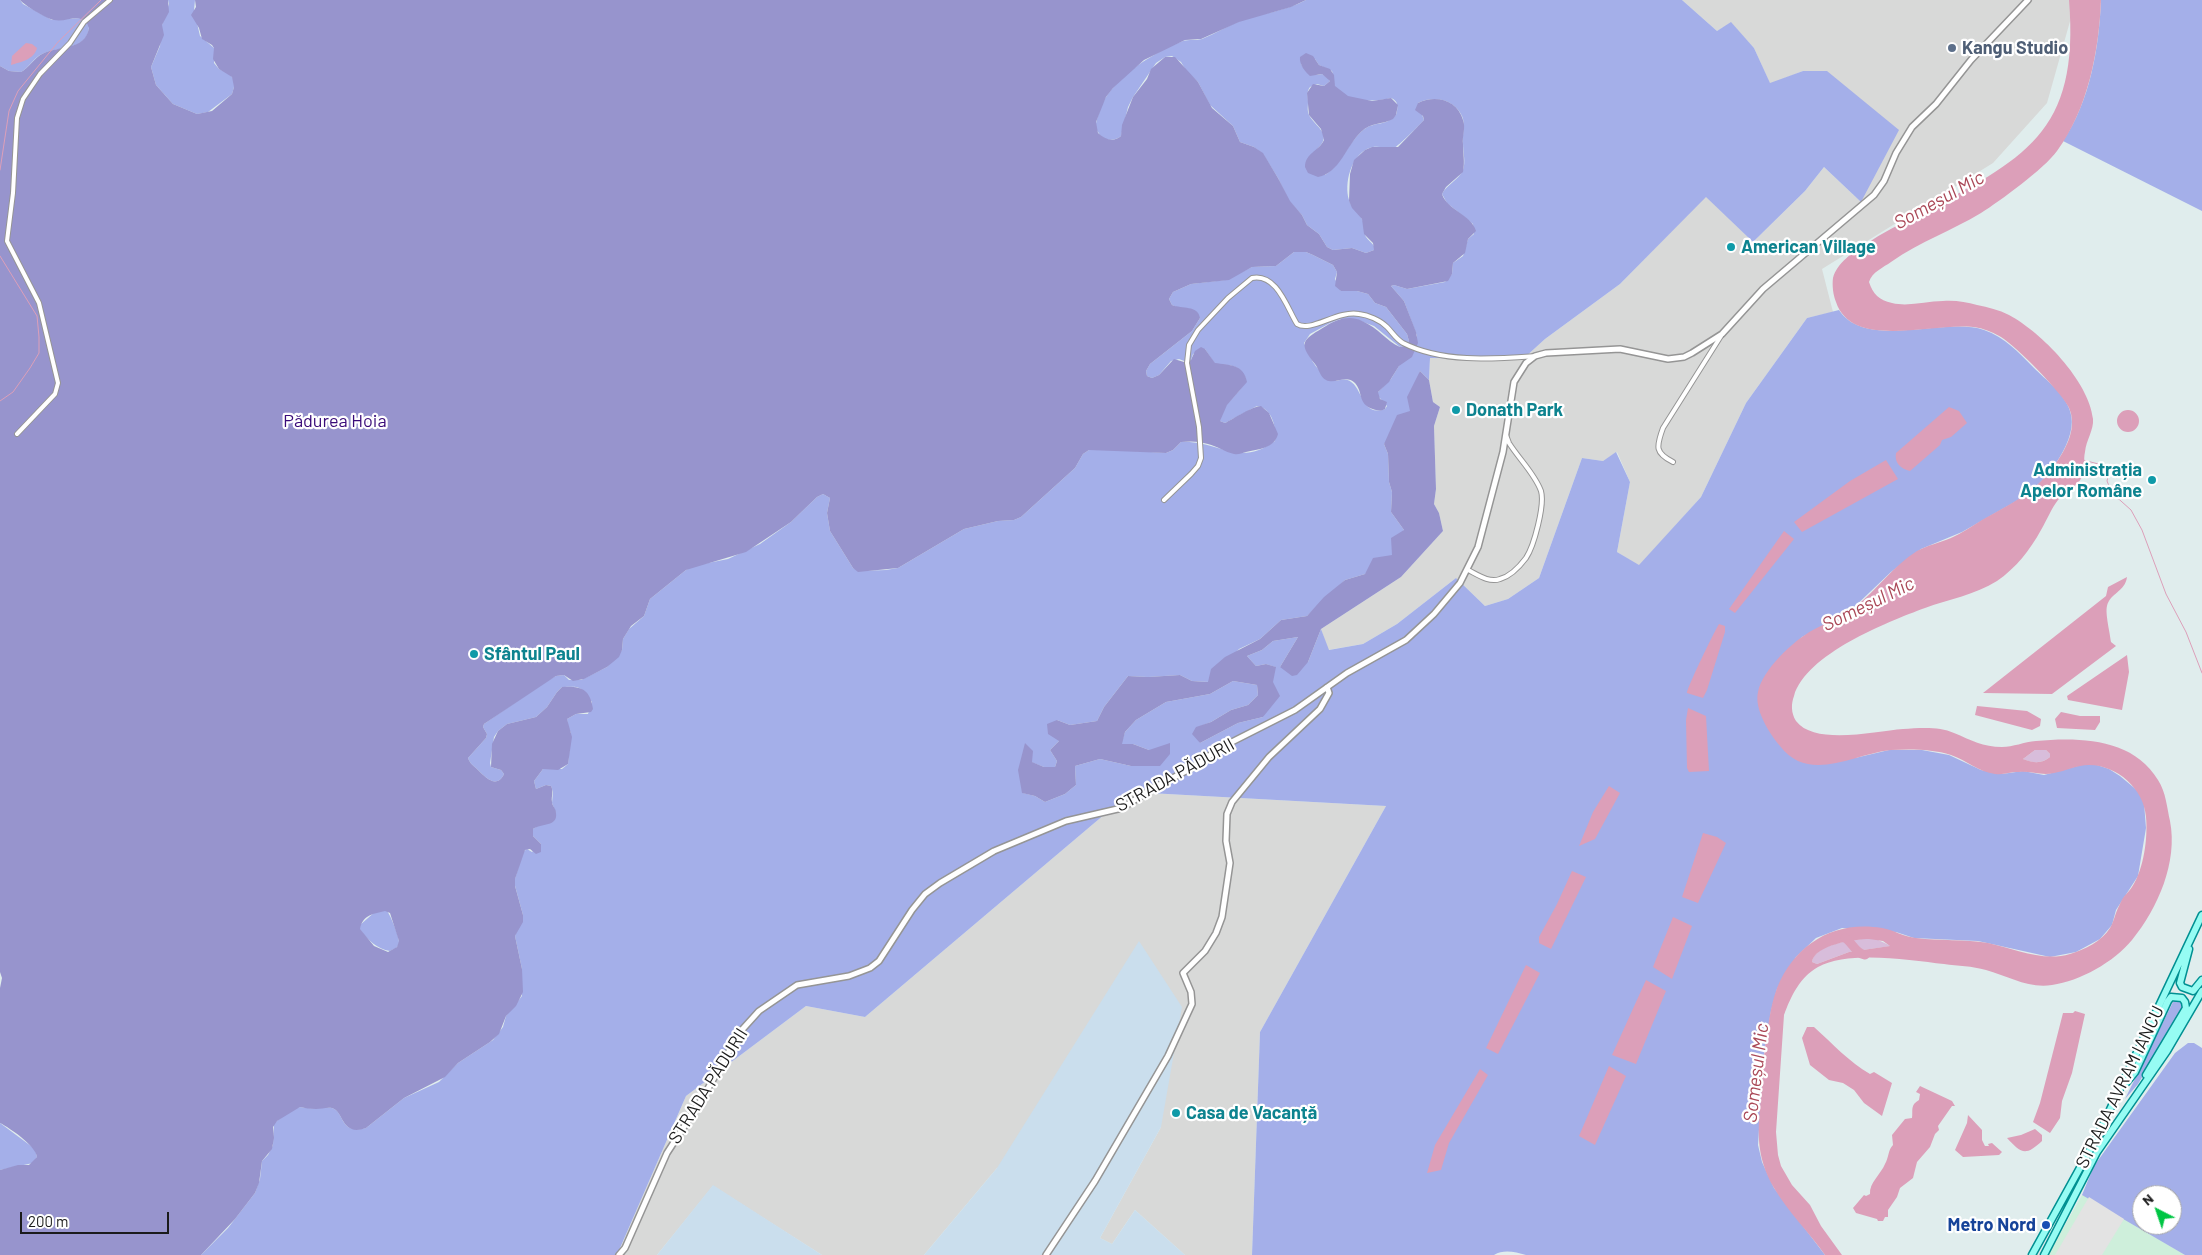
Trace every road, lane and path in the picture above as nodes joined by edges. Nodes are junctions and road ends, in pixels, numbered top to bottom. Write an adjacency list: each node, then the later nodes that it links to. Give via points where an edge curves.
1 (110, 0): 5 (street, via 84,22 70,44 40,74 23,99 17,118 7,241 39,303 58,383 55,394)
2 (2028, 0): 3 (street, via 1912,127 1874,195 1763,289)
3 (1722, 334): 4 (street, via 1692,354 1676,359 1620,349 1552,352); 7 (street, via 1663,428 1658,452)
4 (1535, 356): 6 (street, STRADA PĂDURII, via 1523,365 1514,382); 8 (street, via 1469,357 1428,353 1401,342 1380,321 1356,313 1340,314 1303,328 1297,324 1277,288 1264,279 1252,278 1228,298 1198,330 1189,345 1187,363 1201,458 1191,474)
5 (17, 434)
6 (1506, 434): 9 (street, STRADA PĂDURII, via 1500,469); 9 (street, via 1509,444 1541,492 1542,505 1536,530 1527,556 1512,574 1492,580)
7 (1673, 462)
8 (1164, 500)
9 (1468, 570): 10 (street, STRADA PĂDURII, via 1448,599 1410,636)
10 (1326, 686): 17 (street, STRADA PĂDURII, via 1290,713 1218,749 1199,764 1122,808 1073,818 990,853 925,894 870,968 849,976 797,985 759,1010 740,1032 668,1153); 18 (street, via 1329,693 1323,704 1264,762 1232,802 1227,814 1226,843 1230,863 1222,917 1204,952 1183,973 1192,998 1190,1009 1168,1056 1095,1181)
11 (2202, 915): 12 (main road, STRADA AVRAM IANCU)
12 (2190, 940): 13 (main road, via 2180,983 2182,988 2193,991); 16 (main road, STRADA AVRAM IANCU)
13 (2202, 980)
14 (2202, 991): 15 (main road, STRADA AVRAM IANCU)
15 (2140, 1090): 16 (main road, via 2146,1074 2186,1008 2182,998 2171,997 2168,1001 2135,1072); 20 (main road, STRADA AVRAM IANCU, via 2097,1152)
16 (2116, 1097): 19 (main road, STRADA AVRAM IANCU)
17 (619, 1255)
18 (1046, 1255)
19 (2032, 1255)
20 (2044, 1255)

